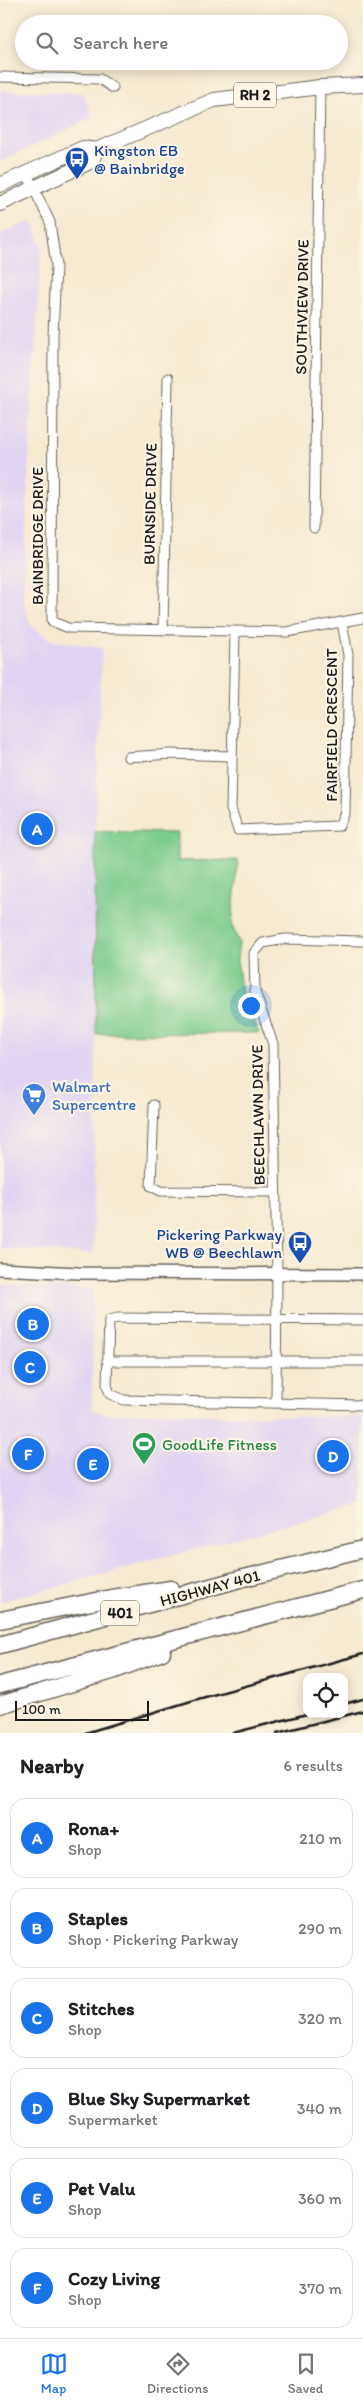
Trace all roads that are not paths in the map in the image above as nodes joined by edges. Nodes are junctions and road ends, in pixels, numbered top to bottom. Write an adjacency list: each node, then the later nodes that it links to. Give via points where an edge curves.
1 (0, 77): 4 (street, via 100,80)
2 (363, 85): 3 (main road, RH 2)
3 (320, 87): 5 (main road, RH 2, via 214,100); 11 (street, SOUTHVIEW DRIVE)
4 (114, 88)
5 (96, 150): 6 (main road, RH 2, via 83,148); 8 (main road, RH 2, via 92,161)
6 (27, 174): 7 (main road, RH 2); 8 (street, BAINBRIDGE DRIVE)
7 (0, 185)
8 (34, 188): 9 (main road, RH 2); 14 (street, BAINBRIDGE DRIVE, via 50,222 56,265 52,366 52,621 68,628)
9 (0, 204)
10 (168, 378): 14 (street, BURNSIDE DRIVE)
11 (314, 528)
12 (363, 618): 13 (street, BAINBRIDGE DRIVE)
13 (342, 622): 15 (street, BAINBRIDGE DRIVE, via 287,632); 16 (street, FAIRFIELD CRESCENT, via 348,655 348,689 345,812 340,826 238,830 230,809)
14 (163, 630): 15 (street, BAINBRIDGE DRIVE)
15 (235, 632): 16 (street, FAIRFIELD CRESCENT)
16 (230, 756): 17 (street, via 171,754)
17 (128, 757)
18 (363, 941): 20 (street, BEECHLAWN DRIVE, via 285,939 263,943 254,954 255,992 273,1044)
19 (154, 1105): 20 (street, via 151,1186 161,1191)
20 (274, 1192): 22 (street, BEECHLAWN DRIVE)
21 (0, 1270): 22 (street)
22 (277, 1273): 23 (street); 24 (street, BEECHLAWN DRIVE)
23 (363, 1274)
24 (277, 1320): 25 (street); 26 (street, via 109,1320); 27 (street, BEECHLAWN DRIVE)
25 (363, 1320)
26 (107, 1361): 27 (street); 29 (street, via 110,1394 124,1400)
27 (276, 1361): 28 (street); 29 (street, BEECHLAWN DRIVE)
28 (363, 1361)
29 (276, 1404): 30 (street)
30 (363, 1405)
31 (363, 1548): 32 (highway, HIGHWAY 401 / 401)
32 (240, 1579): 34 (highway, via 112,1598); 36 (highway, HIGHWAY 401 / 401)
33 (363, 1590): 35 (highway, 401)
34 (0, 1620)
35 (234, 1624): 37 (highway, 401); 38 (highway, via 115,1670)
36 (0, 1645)
37 (0, 1685)
38 (0, 1705)

